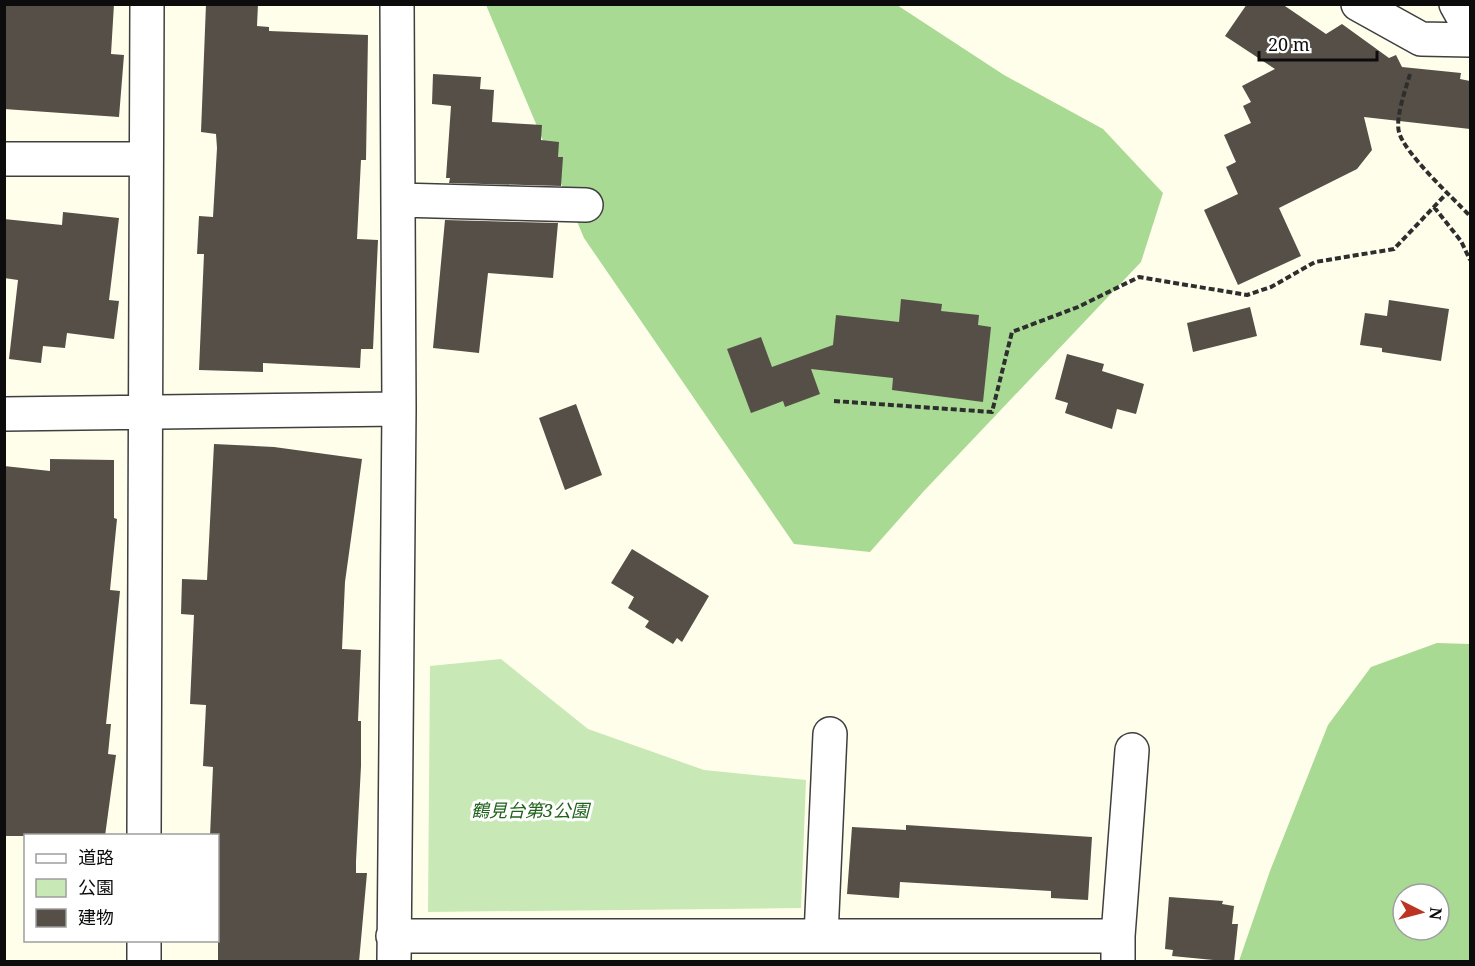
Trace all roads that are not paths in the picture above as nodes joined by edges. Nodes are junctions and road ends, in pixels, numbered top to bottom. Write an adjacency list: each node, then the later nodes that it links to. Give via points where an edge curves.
1 (147, 4): 8 (street)
2 (397, 4): 9 (street)
3 (1358, 4): 6 (street, via 1421,39)
4 (1456, 4): 5 (street)
5 (1470, 29)
6 (1470, 40)
7 (4, 159): 8 (street)
8 (145, 159): 12 (street)
9 (399, 200): 10 (street); 11 (street)
10 (586, 205)
11 (399, 409): 12 (street); 19 (street)
12 (145, 411): 13 (street); 16 (street)
13 (4, 414)
14 (830, 734): 17 (street)
15 (1132, 750): 20 (street)
16 (144, 834)
17 (821, 936): 19 (street); 20 (street)
18 (144, 942): 21 (street)
19 (393, 949)
20 (1118, 949)
21 (144, 962)

